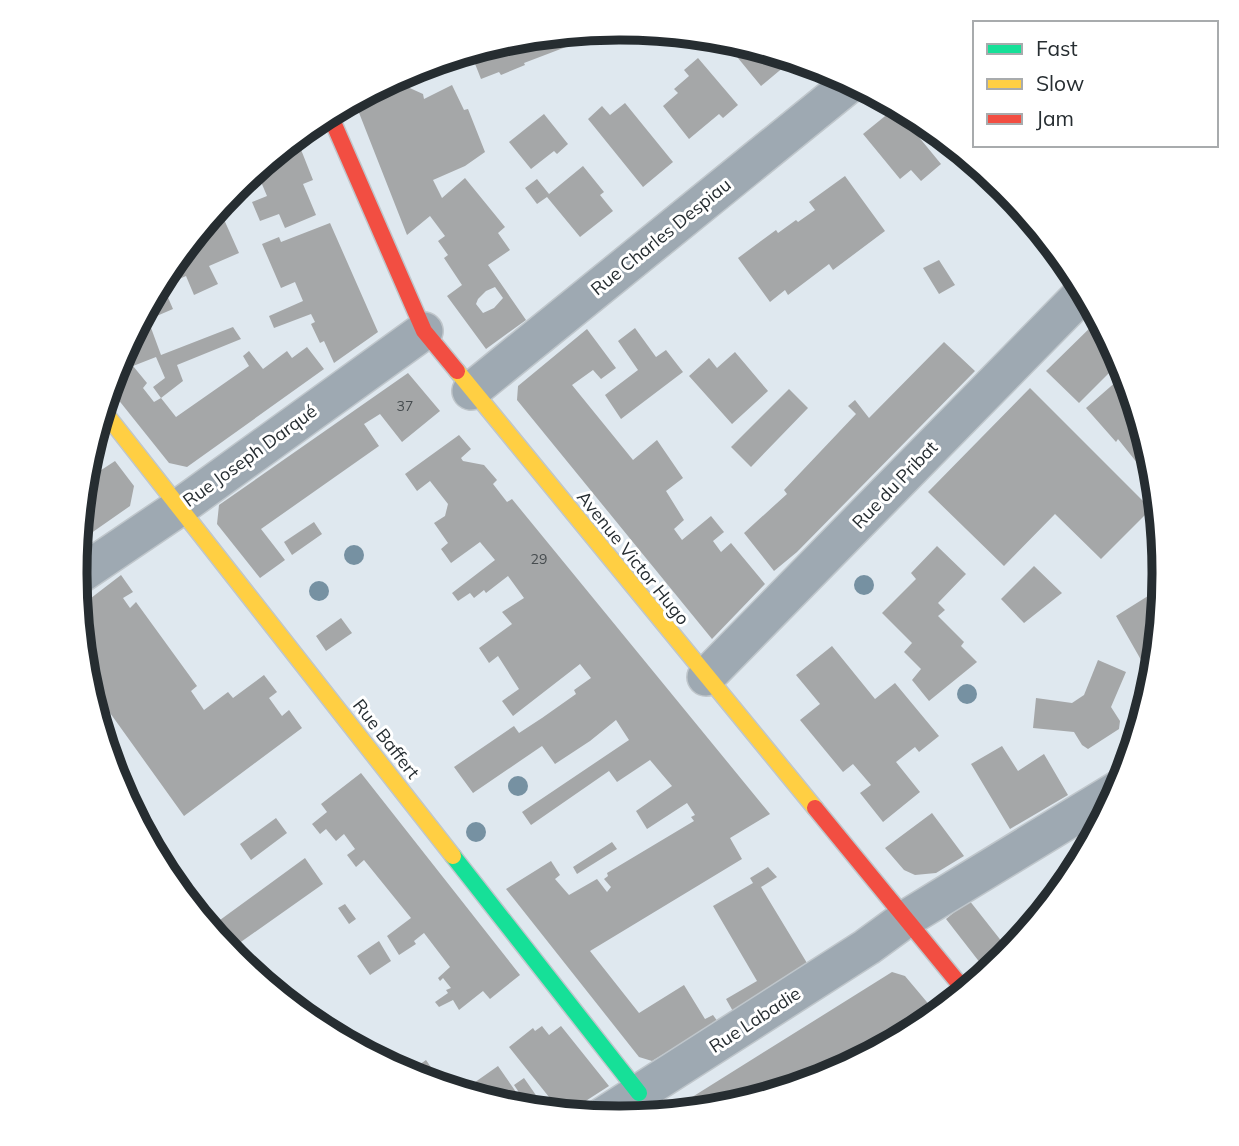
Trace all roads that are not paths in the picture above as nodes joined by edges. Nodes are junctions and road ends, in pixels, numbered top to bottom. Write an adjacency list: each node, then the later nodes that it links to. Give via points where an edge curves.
1 (843, 90): 5 (street, Rue Charles Despiau)
2 (333, 125): 4 (main road, Avenue Victor Hugo)
3 (1076, 300): 9 (street, Rue du Pribat)
4 (424, 331): 5 (main road, Avenue Victor Hugo); 7 (street, Rue Joseph Darqué)
5 (471, 391): 9 (main road, Avenue Victor Hugo)
6 (110, 419): 7 (main road, Rue Baffert)
7 (180, 507): 8 (street, Rue Joseph Darqué); 13 (main road, Rue Baffert)
8 (87, 570)
9 (706, 677): 11 (main road, Avenue Victor Hugo)
10 (1101, 800): 11 (street, Rue Labadie)
11 (904, 920): 12 (main road, Avenue Victor Hugo); 13 (street, Rue Labadie)
12 (959, 984)
13 (639, 1093): 14 (street, Rue Labadie)
14 (619, 1106)

